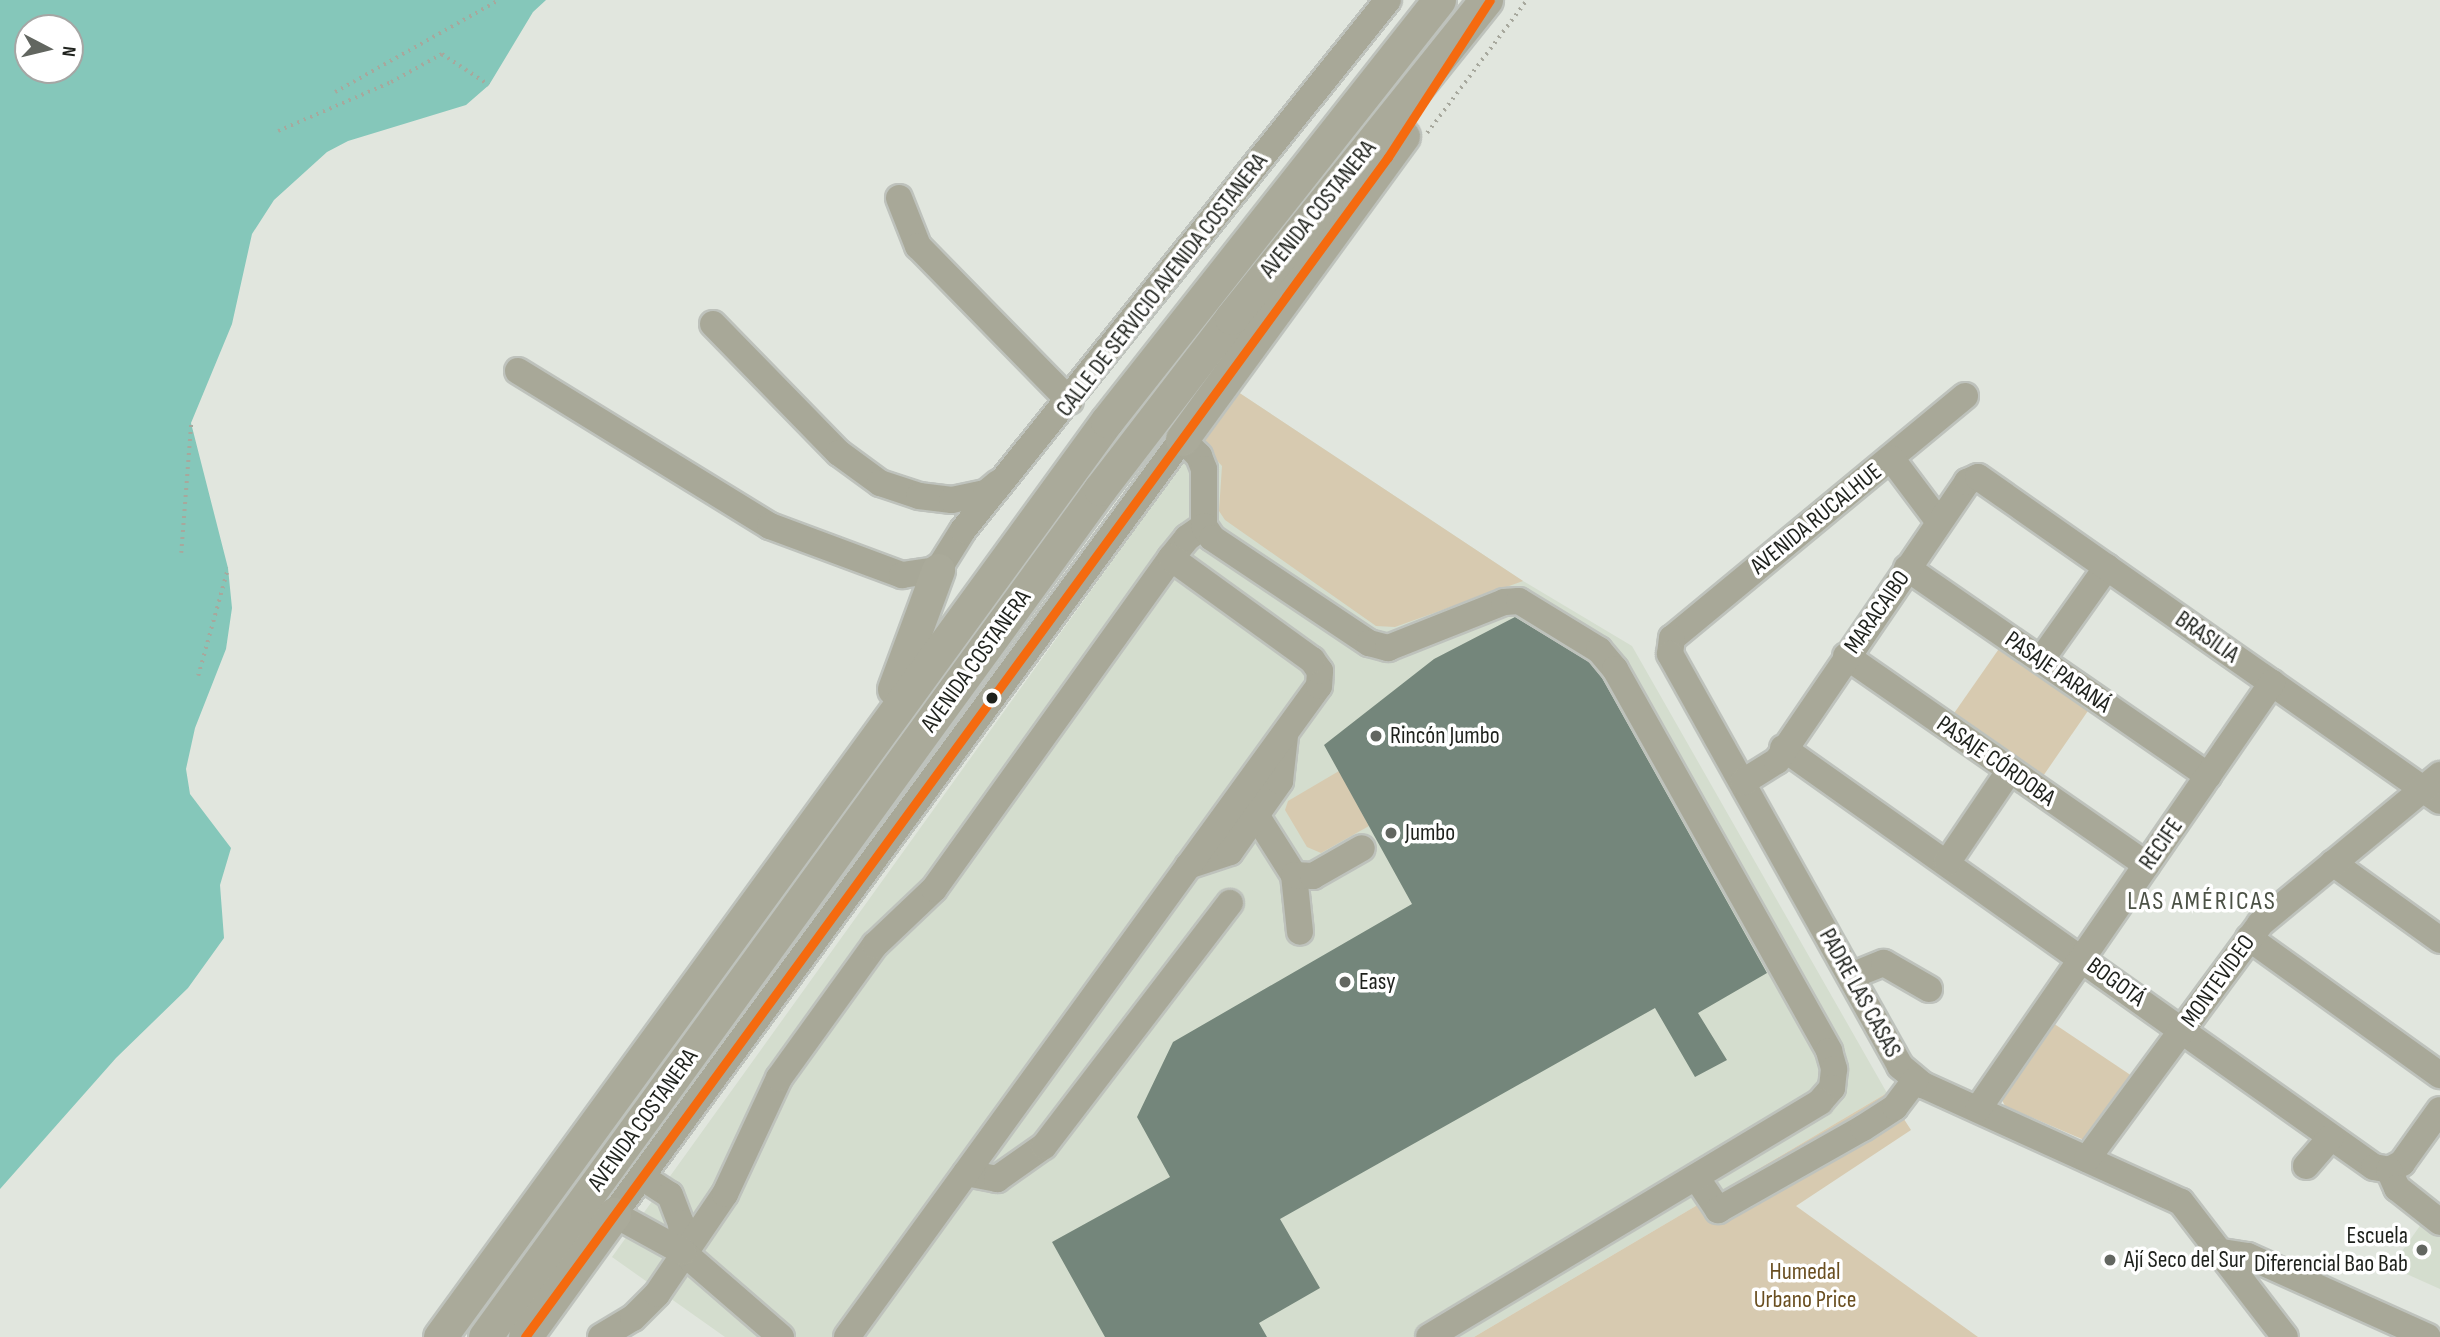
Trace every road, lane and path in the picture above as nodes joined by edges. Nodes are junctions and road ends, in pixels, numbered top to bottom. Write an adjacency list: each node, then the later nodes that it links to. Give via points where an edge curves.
1 (499, 0): 6 (path)
2 (1388, 0): 12 (street, CALLE DE SERVICIO AVENIDA COSTANERA)
3 (1439, 0): 33 (main road, AVENIDA COSTANERA, via 1107,421)
4 (1488, 0): 14 (main road, via 1388,157); 69 (main road, AVENIDA COSTANERA, via 1116,469)
5 (489, 85): 7 (path, via 442,54 391,82)
6 (335, 92)
7 (278, 131)
8 (899, 198): 12 (street, via 918,246)
9 (713, 324): 16 (street, via 839,453 880,483 952,500 986,493)
10 (518, 371): 25 (street, via 770,526 902,575)
11 (1965, 396): 15 (street, AVENIDA RUCALHUE)
12 (1070, 401): 16 (street, CALLE DE SERVICIO AVENIDA COSTANERA)
13 (191, 423): 20 (path)
14 (1182, 439): 19 (street, via 1199,456 1204,469); 62 (street)
15 (1891, 458): 18 (street); 26 (street, AVENIDA RUCALHUE)
16 (1018, 466): 25 (street, CALLE DE SERVICIO AVENIDA COSTANERA, via 963,530)
17 (1974, 478): 18 (street, MARACAIBO); 22 (street, BRASILIA)
18 (1939, 522): 24 (street, MARACAIBO)
19 (1204, 526): 21 (street); 63 (street, via 1212,538 1369,643 1397,645 1504,602 1519,601 1599,650 1615,669 1829,1051 1834,1069 1832,1088 1821,1102)
20 (181, 553)
21 (1171, 558): 31 (street, via 1312,660 1320,671 1319,686); 66 (street, via 934,889 875,945 779,1078 730,1185)
22 (2107, 567): 28 (street); 30 (street, BRASILIA)
23 (228, 568): 29 (path)
24 (1907, 568): 27 (street, MARACAIBO); 28 (street, PASAJE PARANÁ)
25 (938, 570): 33 (main road, via 898,679)
26 (1670, 644): 35 (street, PADRE LAS CASAS, via 1670,654)
27 (1846, 656): 32 (street, MARACAIBO); 34 (street, PASAJE CÓRDOBA)
28 (2041, 660): 36 (street, PASAJE PARANÁ)
29 (198, 676)
30 (2273, 683): 36 (street, RECIFE); 37 (street, BRASILIA)
31 (1285, 732): 38 (street, via 1280,781); 43 (street)
32 (1783, 748): 35 (street, via 1766,750); 40 (street, BOGOTÁ)
33 (864, 751): 68 (main road, AVENIDA COSTANERA)
34 (2010, 770): 40 (street); 42 (street, PASAJE CÓRDOBA)
35 (1739, 774): 50 (street, PADRE LAS CASAS)
36 (2208, 776): 42 (street, RECIFE)
37 (2435, 788): 41 (street, MONTEVIDEO)
38 (1256, 815): 43 (street, via 1230,852); 44 (street)
39 (1362, 848): 44 (street, via 1313,876)
40 (1947, 863): 49 (street, BOGOTÁ)
41 (2333, 863): 47 (street, MONTEVIDEO); 48 (street)
42 (2147, 865): 49 (street, RECIFE)
43 (1188, 866): 61 (street)
44 (1294, 875): 46 (street)
45 (1230, 903): 61 (street, via 1044,1146 998,1179)
46 (1300, 932)
47 (2249, 937): 52 (street, MONTEVIDEO); 53 (street)
48 (2440, 940)
49 (2082, 957): 52 (street, BOGOTÁ); 55 (street, RECIFE)
50 (1851, 976): 51 (street, via 1884,964); 54 (street, PADRE LAS CASAS, via 1900,1066)
51 (1929, 989)
52 (2183, 1029): 57 (street, BOGOTÁ); 58 (street, MONTEVIDEO)
53 (2440, 1075)
54 (1915, 1080): 55 (street, PADRE LAS CASAS); 63 (street, via 1895,1107 1718,1210)
55 (1978, 1109): 58 (street, PADRE LAS CASAS)
56 (2440, 1110): 60 (street, via 2402,1163)
57 (2331, 1137): 59 (street); 60 (street, BOGOTÁ, via 2374,1167)
58 (2087, 1159): 67 (street, PADRE LAS CASAS, via 2180,1202)
59 (2306, 1166)
60 (2389, 1170): 65 (street, BOGOTÁ, via 2397,1188)
61 (965, 1173): 73 (street)
62 (642, 1177): 64 (street); 66 (street, via 670,1195 681,1223)
63 (1696, 1177): 74 (street)
64 (614, 1214): 66 (street); 70 (main road)
65 (2440, 1222)
66 (683, 1252): 71 (street, via 645,1307); 72 (street)
67 (2222, 1252): 75 (street, PADRE LAS CASAS); 76 (street, via 2248,1256)
68 (440, 1337)
69 (485, 1337)
70 (525, 1337)
71 (601, 1337)
72 (781, 1337)
73 (847, 1337)
74 (1429, 1337)
75 (2285, 1337)
76 (2428, 1337)

